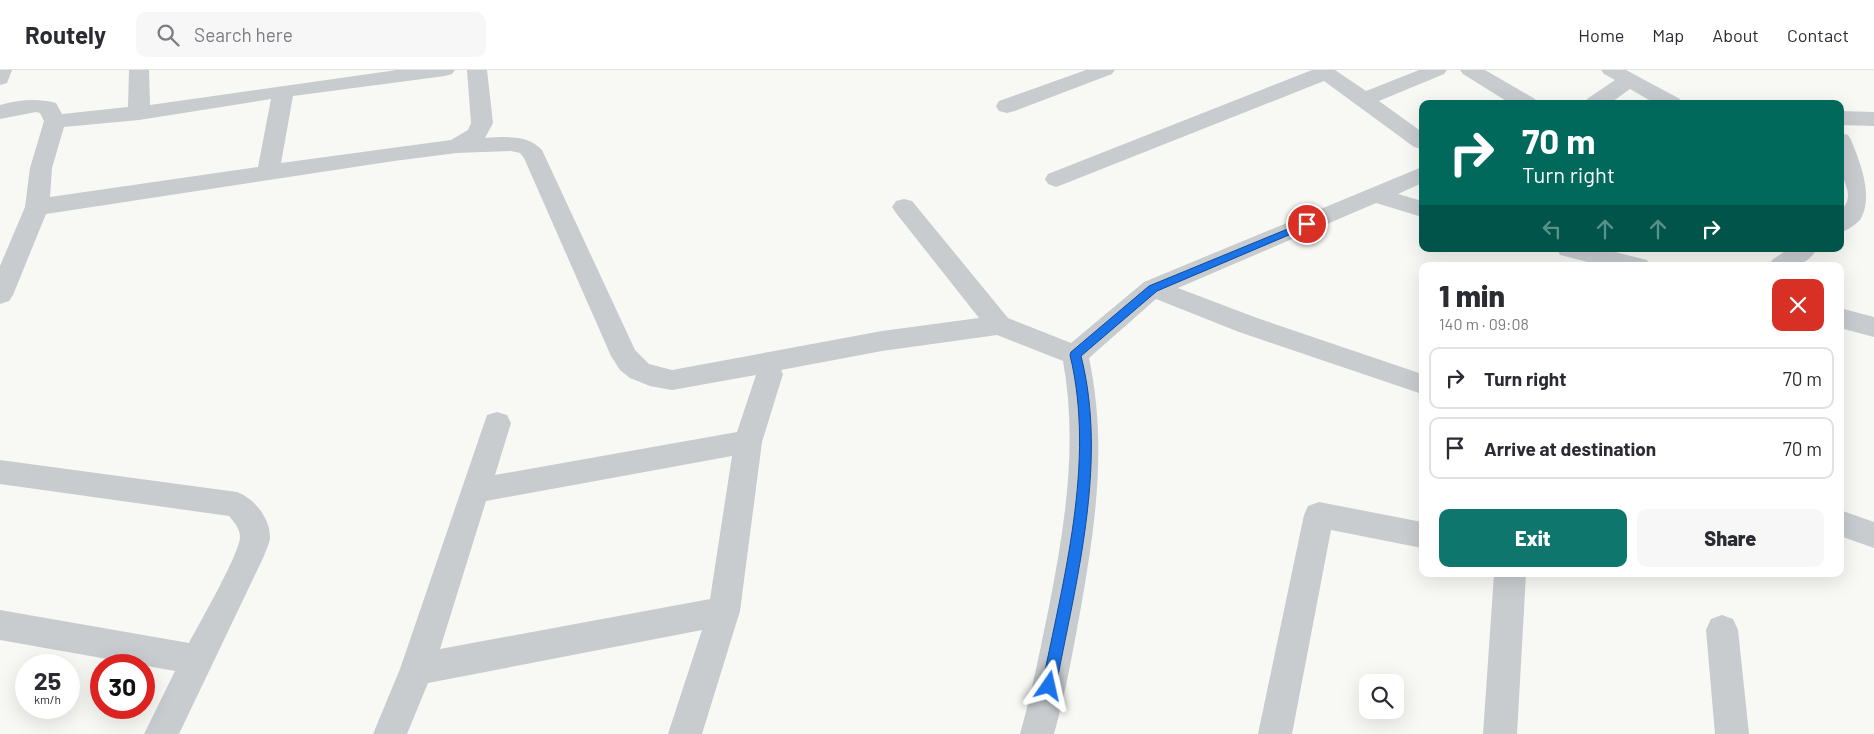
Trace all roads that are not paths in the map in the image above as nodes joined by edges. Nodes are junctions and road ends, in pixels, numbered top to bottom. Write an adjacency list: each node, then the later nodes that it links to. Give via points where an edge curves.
1 (2, 70): 10 (street)
2 (140, 70): 18 (street)
3 (445, 70): 11 (street)
4 (477, 70): 23 (street, via 482,123 477,134)
5 (1105, 70): 16 (street)
6 (1437, 70): 12 (street)
7 (1470, 70): 13 (street)
8 (1324, 72): 12 (street); 27 (street)
9 (1620, 75): 14 (street); 15 (street)
10 (0, 79)
11 (283, 91): 18 (street); 25 (street)
12 (1363, 100): 22 (street)
13 (1520, 100)
14 (1598, 100)
15 (1665, 100)
16 (1007, 106)
17 (0, 112): 21 (street, via 41,106 48,108)
18 (139, 113): 21 (street)
19 (1844, 118): 20 (street)
20 (1874, 119)
21 (56, 121): 29 (street, via 41,168)
22 (1419, 140)
23 (457, 146): 25 (street); 40 (street, via 511,144 527,147 534,155 624,356 634,369 650,376 672,380 882,341)
24 (1844, 150): 32 (street, via 1860,189 1857,209)
25 (268, 173): 29 (street)
26 (1419, 175): 28 (street)
27 (1056, 180)
28 (1375, 195): 31 (street); 37 (street)
29 (37, 207): 38 (street)
30 (904, 207): 40 (street)
31 (1419, 208)
32 (1844, 220)
33 (1581, 252): 35 (street)
34 (1802, 252): 36 (street)
35 (1622, 262)
36 (1787, 262)
37 (1153, 288): 42 (street); 44 (street, via 1248,325)
38 (0, 295)
39 (1844, 319): 41 (street)
40 (999, 325): 42 (street)
41 (1874, 327)
42 (1075, 355): 62 (street, via 1082,384 1086,446 1077,539)
43 (770, 374): 46 (street)
44 (1419, 383)
45 (498, 423): 48 (street)
46 (748, 442): 48 (street); 53 (street)
47 (0, 472): 56 (street, via 237,505 250,518 254,537 249,556)
48 (475, 491): 57 (street)
49 (1844, 524): 51 (street)
50 (1419, 534): 63 (street, via 1318,515)
51 (1874, 535)
52 (1510, 577): 64 (street)
53 (724, 611): 57 (street); 61 (street)
54 (0, 625): 56 (street)
55 (1722, 630): 58 (street)
56 (198, 660): 59 (street)
57 (417, 669): 60 (street)
58 (1736, 733)
59 (160, 734)
60 (390, 734)
61 (685, 734)
62 (1037, 734)
63 (1275, 734)
64 (1500, 734)

